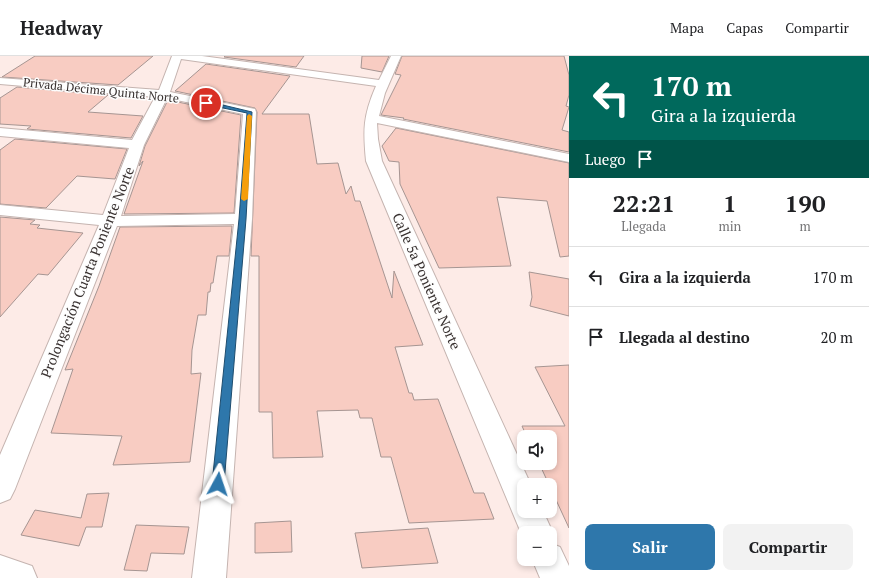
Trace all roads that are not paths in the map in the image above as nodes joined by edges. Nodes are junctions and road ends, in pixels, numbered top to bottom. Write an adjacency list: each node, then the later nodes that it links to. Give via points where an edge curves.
1 (178, 56): 4 (street); 5 (street, Prolongación Cuarta Poniente Norte)
2 (396, 56): 4 (street, Calle 5a Poniente Norte)
3 (0, 81): 5 (street, Privada Décima Quinta Norte)
4 (383, 84): 6 (street, Calle 5a Poniente Norte)
5 (163, 94): 8 (street, Prolongación Cuarta Poniente Norte); 11 (street, Privada Décima Quinta Norte, via 250,112)
6 (372, 118): 9 (street); 13 (street, Calle 5a Poniente Norte, via 370,138 374,161)
7 (0, 132): 8 (street)
8 (137, 145): 12 (street, Prolongación Cuarta Poniente Norte)
9 (569, 158)
10 (0, 210): 12 (street)
11 (243, 219): 12 (street); 18 (street)
12 (110, 221): 14 (street, Prolongación Cuarta Poniente Norte)
13 (517, 487)
14 (0, 489)
15 (551, 566): 19 (street)
16 (0, 572): 17 (street)
17 (20, 578)
18 (209, 578)
19 (557, 578)

